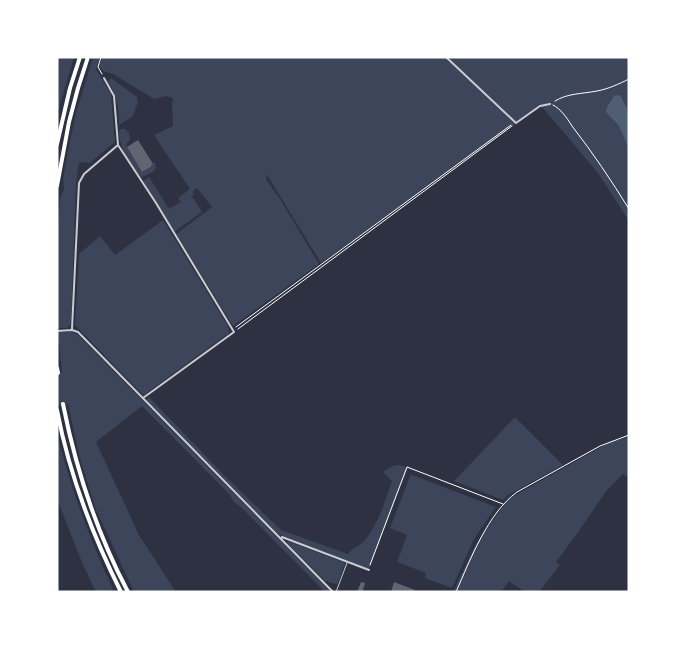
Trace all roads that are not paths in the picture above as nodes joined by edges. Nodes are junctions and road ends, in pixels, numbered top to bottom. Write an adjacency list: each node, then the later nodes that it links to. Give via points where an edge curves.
1 (80, 57): 6 (highway)
2 (88, 57): 8 (highway, via 69,122)
3 (446, 57): 5 (street, via 516,123 540,106)
4 (104, 78): 7 (street, via 114,96)
5 (550, 104)
6 (57, 144)
7 (118, 145): 10 (street, via 79,183); 13 (street, via 234,332)
8 (57, 186)
9 (58, 330): 10 (street)
10 (72, 330): 13 (street)
11 (57, 368): 12 (highway)
12 (58, 373)
13 (143, 398): 16 (street)
14 (63, 404): 20 (highway, via 100,533)
15 (57, 410): 19 (highway, via 80,496)
16 (281, 538): 17 (street); 21 (street)
17 (347, 562): 18 (street); 21 (lane)
18 (369, 570)
19 (121, 592)
20 (128, 592)
21 (334, 592)

